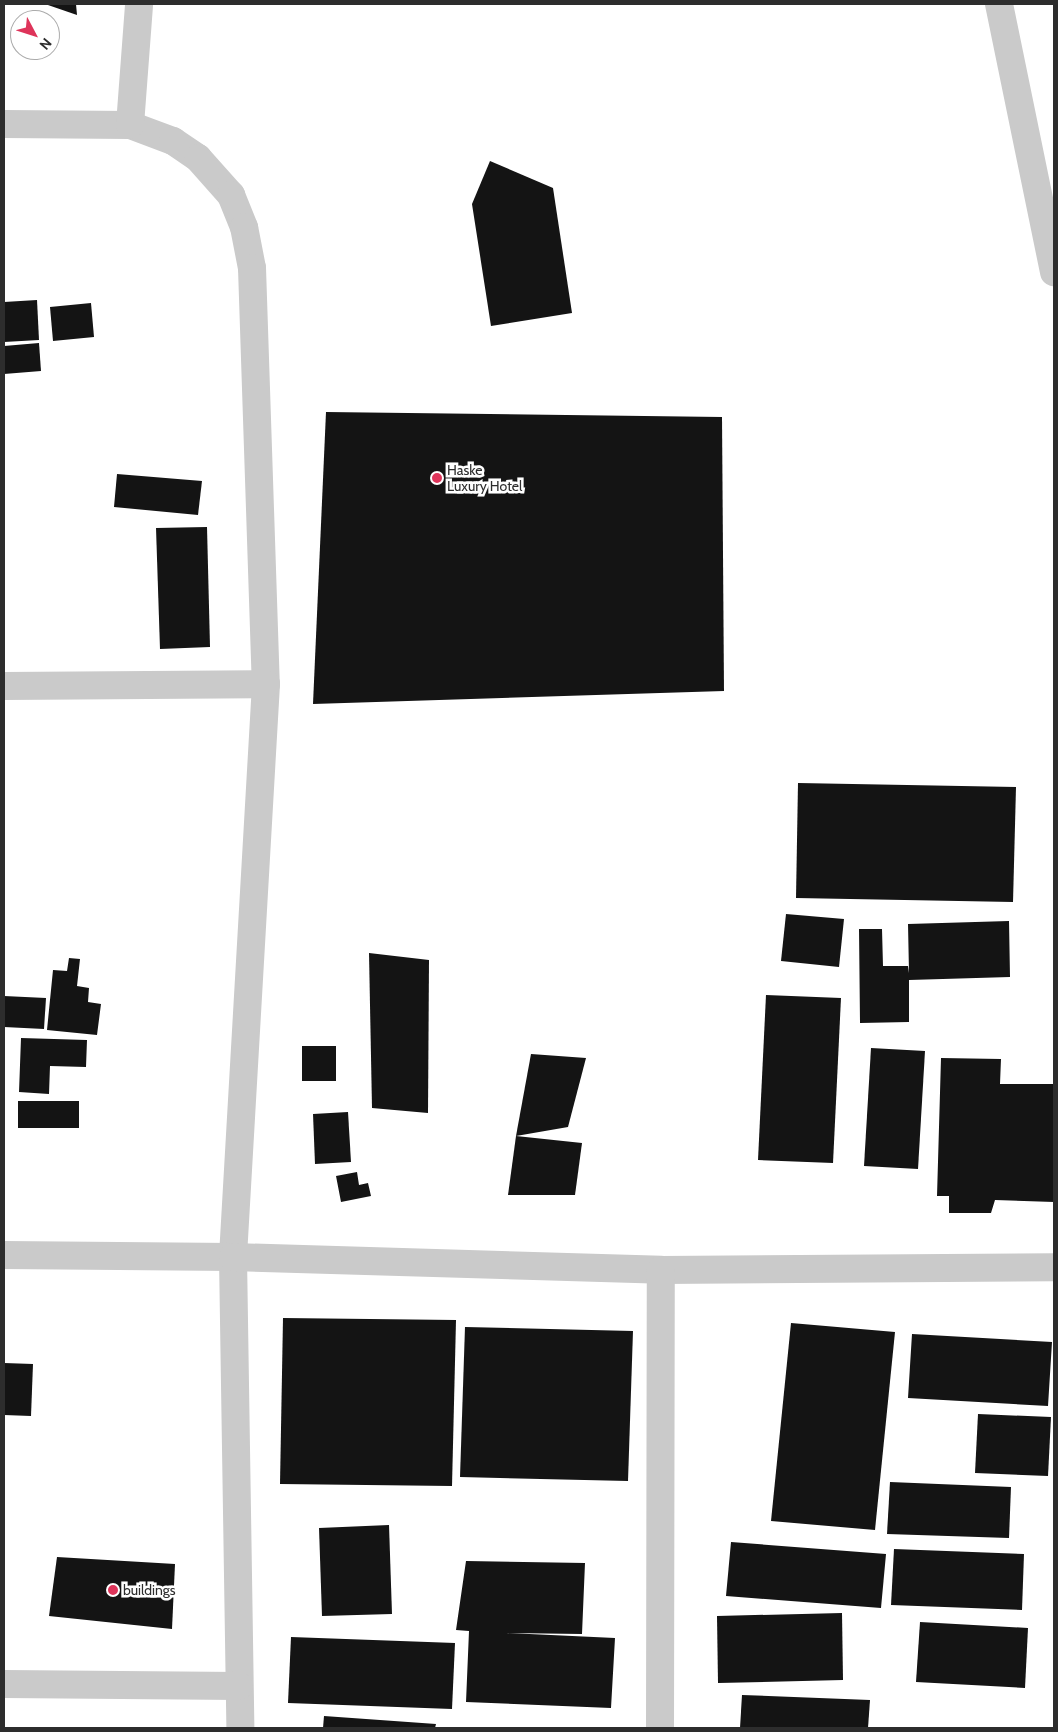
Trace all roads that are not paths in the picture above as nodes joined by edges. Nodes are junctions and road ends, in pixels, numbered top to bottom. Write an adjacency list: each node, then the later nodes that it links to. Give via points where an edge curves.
1 (139, 4): 4 (street)
2 (999, 4): 5 (street)
3 (4, 124): 4 (street)
4 (130, 125): 6 (street, via 173,141 198,158 231,194 244,227 252,268)
5 (1054, 272)
6 (266, 684): 7 (street); 9 (street)
7 (4, 686)
8 (4, 1255): 9 (street)
9 (233, 1257): 11 (street); 13 (street)
10 (1054, 1267): 11 (street)
11 (661, 1270): 15 (street)
12 (4, 1684): 13 (street)
13 (239, 1686): 14 (street)
14 (240, 1728)
15 (660, 1728)

